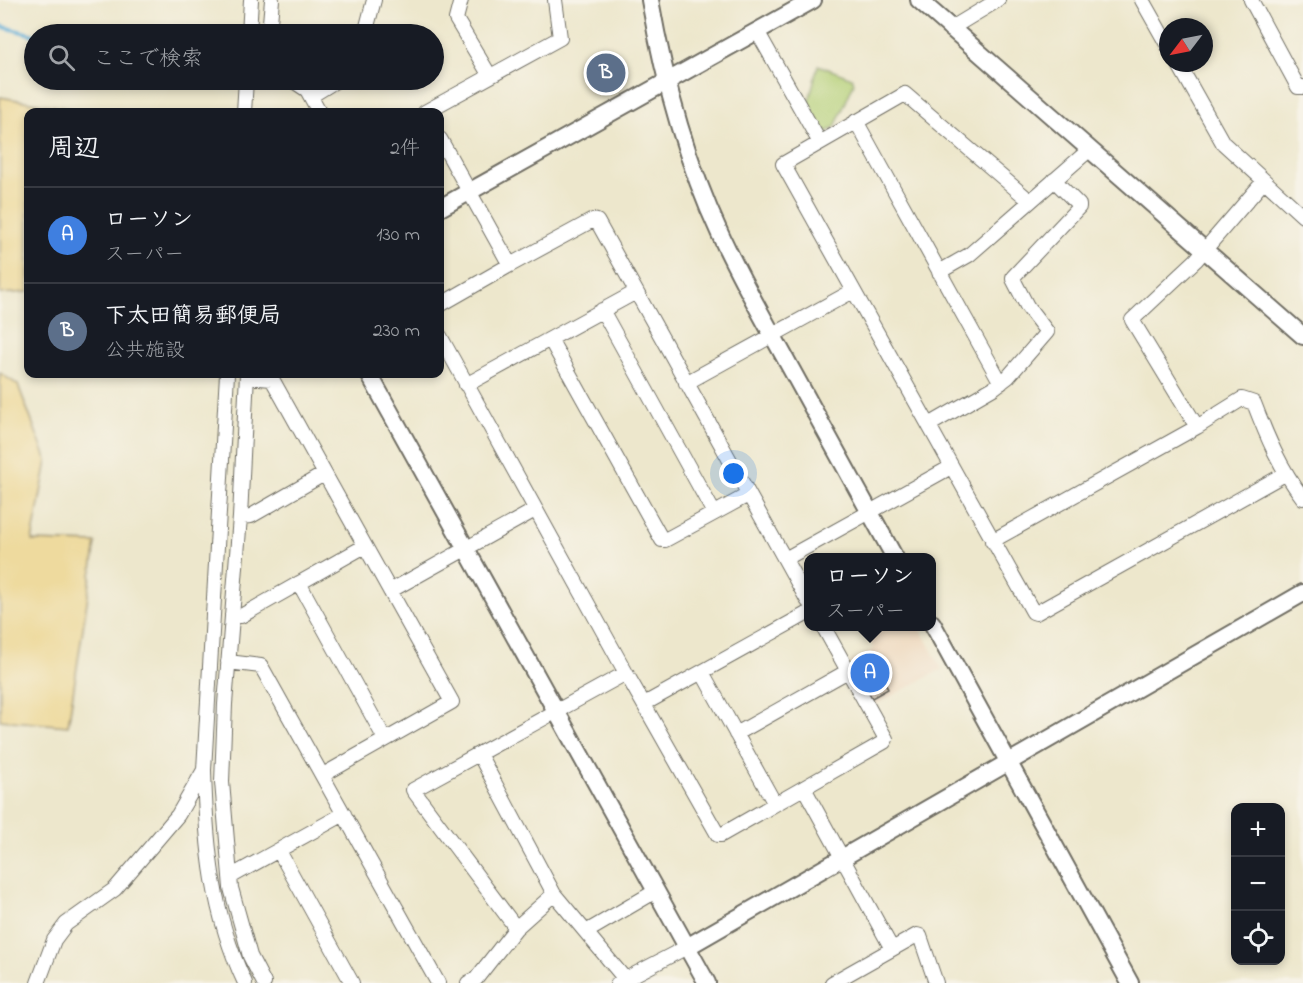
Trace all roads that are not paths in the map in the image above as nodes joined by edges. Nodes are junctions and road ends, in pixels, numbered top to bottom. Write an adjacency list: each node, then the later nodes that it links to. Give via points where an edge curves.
1 (250, 0): 12 (street)
2 (272, 0): 13 (street)
3 (374, 0): 14 (street)
4 (461, 0): 19 (street, via 456,19)
5 (555, 0): 19 (street, via 560,38)
6 (650, 0): 20 (street)
7 (813, 0): 17 (street)
8 (919, 0): 15 (street)
9 (998, 0): 15 (street)
10 (1142, 0): 16 (street)
11 (1251, 0): 21 (street, via 1298,87)
12 (249, 24)
13 (270, 24)
14 (368, 24)
15 (950, 29): 32 (street)
16 (1159, 30)
17 (757, 31): 20 (street); 30 (street)
18 (1183, 72): 34 (street, via 1223,143)
19 (490, 76): 28 (street)
20 (667, 81): 35 (street); 46 (street, via 709,209)
21 (1303, 87)
22 (245, 90): 26 (street)
23 (306, 90): 25 (street)
24 (321, 90): 25 (street)
25 (311, 96): 27 (street)
26 (244, 108)
27 (317, 108)
28 (432, 108)
29 (856, 121): 30 (street); 36 (street, via 907,94); 41 (street)
30 (819, 141): 42 (street, via 783,164)
31 (444, 146): 35 (street)
32 (1089, 150): 33 (street); 39 (street)
33 (1054, 180): 36 (street); 55 (street, via 1079,207 1013,277 1027,306 1047,332)
34 (1264, 181): 38 (street); 39 (street)
35 (469, 191): 37 (street); 40 (street)
36 (1030, 201): 41 (street, via 969,255)
37 (444, 206)
38 (1302, 214)
39 (1205, 250): 47 (street); 58 (street, via 1132,320)
40 (510, 266): 43 (street, via 593,220); 44 (street)
41 (939, 272): 55 (street)
42 (853, 291): 46 (street); 57 (street)
43 (636, 292): 45 (street); 54 (street)
44 (444, 303)
45 (602, 310): 48 (street); 66 (street)
46 (772, 335): 54 (street); 65 (street)
47 (1303, 336)
48 (550, 339): 56 (street); 66 (street, via 662,540)
49 (444, 344): 56 (street)
50 (227, 378): 91 (street)
51 (247, 378): 67 (street)
52 (266, 378): 60 (street, via 272,379)
53 (371, 378): 70 (street)
54 (686, 383): 62 (street)
55 (1001, 383): 57 (street)
56 (466, 385): 64 (street)
57 (928, 425): 59 (street)
58 (1197, 427): 61 (street, via 1242,399 1254,403); 68 (street)
59 (951, 467): 65 (street); 68 (street)
60 (324, 474): 67 (street, via 251,516); 69 (street)
61 (1286, 474): 63 (street); 68 (street, via 1036,613)
62 (748, 495): 66 (street); 72 (street)
63 (1303, 498)
64 (535, 510): 70 (street); 84 (street)
65 (870, 512): 71 (street); 72 (street)
66 (714, 513)
67 (240, 517): 77 (street)
68 (992, 541)
69 (365, 546): 73 (street); 74 (street)
70 (466, 549): 74 (street); 86 (street)
71 (892, 553)
72 (785, 559): 76 (street)
73 (299, 583): 77 (street, via 241,616); 88 (street)
74 (390, 591): 88 (street, via 452,702)
75 (1303, 592): 90 (street)
76 (804, 594)
77 (232, 615): 81 (street)
78 (804, 615): 83 (street)
79 (936, 630): 90 (street)
80 (825, 631): 82 (street)
81 (228, 662): 92 (street, via 261,666); 98 (street, via 222,782)
82 (848, 671): 87 (street); 93 (street, via 886,739)
83 (702, 672): 85 (street); 87 (street)
84 (626, 673): 85 (street); 86 (street)
85 (644, 704): 94 (street, via 718,835)
86 (556, 711): 89 (street); 99 (street)
87 (736, 734): 94 (street)
88 (385, 739): 92 (street)
89 (479, 754): 100 (street); 101 (street, via 413,790)
90 (1009, 762): 97 (street); 115 (street)
91 (204, 770): 106 (street, via 178,814 115,889 66,924 54,940); 107 (street, via 212,880 223,927)
92 (323, 775): 95 (street)
93 (804, 788): 94 (street); 97 (street)
94 (776, 804)
95 (344, 814): 96 (street); 110 (street)
96 (279, 851): 98 (street); 109 (street)
97 (843, 858): 103 (street); 104 (street)
98 (230, 877): 108 (street, via 245,940)
99 (656, 891): 102 (street); 103 (street)
100 (554, 894): 101 (street); 102 (street)
101 (516, 928): 111 (street, via 476,979)
102 (586, 932): 105 (street)
103 (687, 947): 105 (street); 112 (street)
104 (892, 949): 113 (street); 114 (street, via 920,936)
105 (621, 981)
106 (38, 983)
107 (245, 983)
108 (264, 983)
109 (352, 983)
110 (438, 983)
111 (468, 983)
112 (707, 983)
113 (832, 983)
114 (936, 983)
115 (1130, 983)

